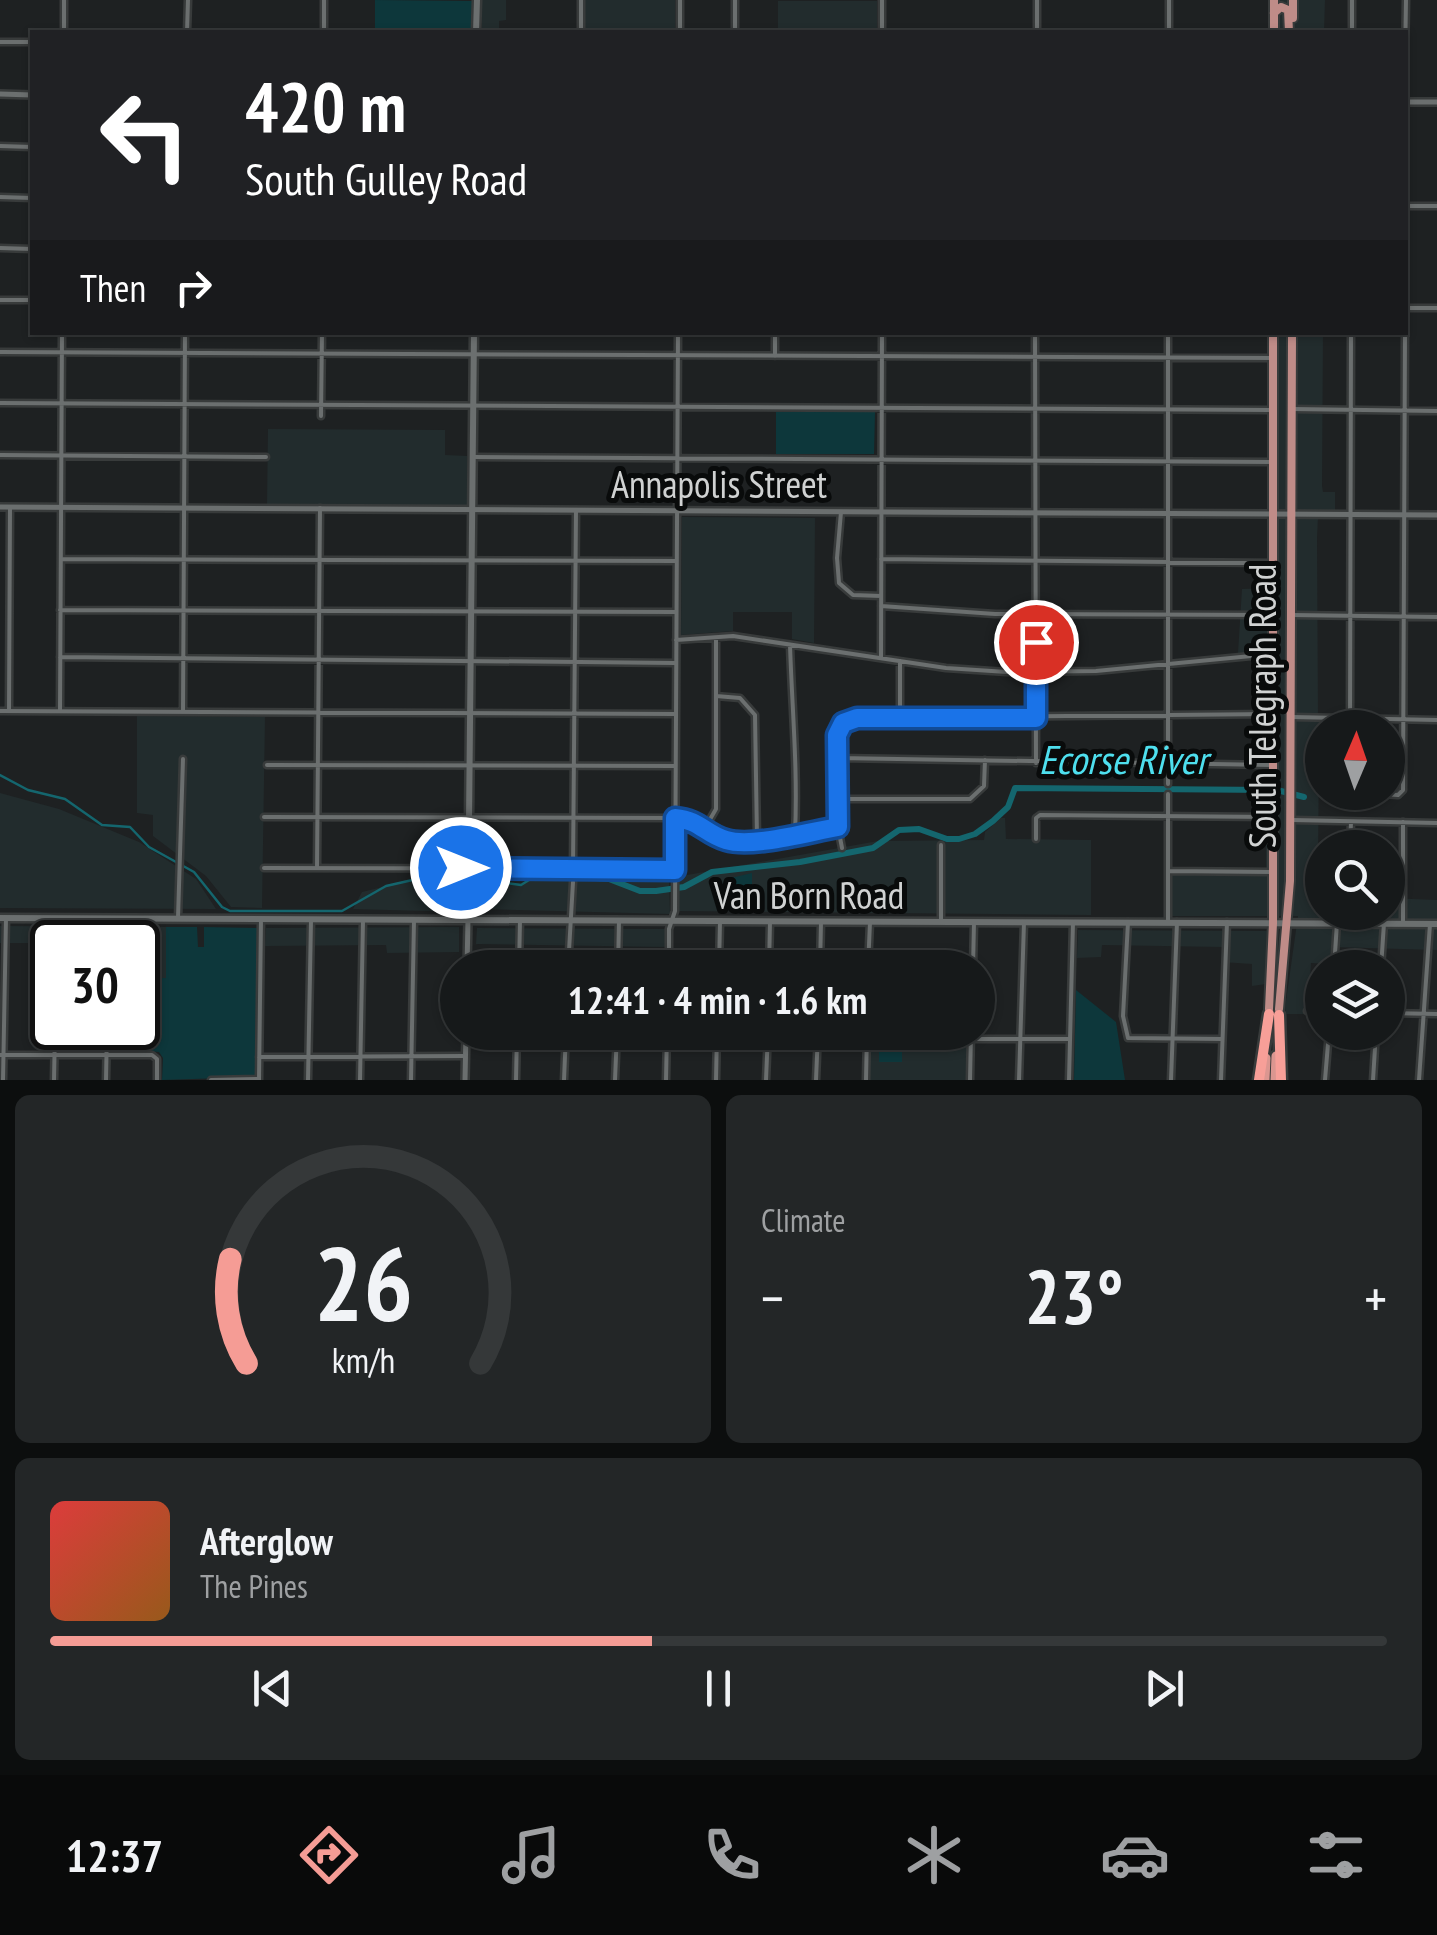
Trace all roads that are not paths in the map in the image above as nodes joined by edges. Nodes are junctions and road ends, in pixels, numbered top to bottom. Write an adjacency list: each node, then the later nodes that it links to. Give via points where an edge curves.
1 (64, 0): 16 (street)
2 (188, 0): 17 (street)
3 (324, 0): 18 (street)
4 (477, 0): 19 (main road)
5 (581, 0): 20 (street)
6 (680, 0): 21 (street)
7 (735, 0): 22 (street)
8 (882, 0): 23 (street)
9 (1037, 0): 24 (street)
10 (1169, 0): 25 (street)
11 (1274, 0): 15 (main road)
12 (1293, 0): 28 (main road)
13 (1352, 0): 29 (street)
14 (1406, 0): 30 (street)
15 (1274, 13): 26 (main road); 27 (main road, via 1288,10)
16 (64, 30)
17 (187, 30)
18 (324, 30)
19 (476, 30)
20 (580, 30)
21 (680, 30)
22 (735, 30)
23 (882, 30)
24 (1036, 30)
25 (1169, 30)
26 (1274, 30)
27 (1291, 30)
28 (1291, 30)
29 (1352, 30)
30 (1406, 30)
31 (0, 42): 32 (street)
32 (30, 42)
33 (0, 94): 34 (street)
34 (30, 95)
35 (1408, 102): 36 (street)
36 (1437, 102)
37 (0, 146): 38 (street)
38 (30, 147)
39 (0, 197): 40 (street)
40 (30, 198)
41 (1408, 206): 42 (street)
42 (1437, 206)
43 (0, 248): 44 (street)
44 (30, 248)
45 (0, 300): 46 (street)
46 (30, 300)
47 (1408, 308): 48 (street)
48 (1437, 308)
49 (62, 335): 64 (street)
50 (186, 335): 65 (street)
51 (322, 335): 66 (street)
52 (474, 335): 67 (main road)
53 (678, 335): 68 (street)
54 (775, 335): 69 (street)
55 (882, 335): 70 (street)
56 (1035, 335): 72 (street)
57 (1168, 335): 73 (street)
58 (1275, 335): 71 (main road, via 1278,359)
59 (1275, 335): 74 (main road, South Telegraph Road)
60 (1292, 335): 71 (main road, South Telegraph Road)
61 (1351, 335): 87 (street)
62 (1405, 335): 88 (street)
63 (0, 352): 64 (street)
64 (62, 352): 65 (street); 77 (street)
65 (185, 353): 66 (street); 78 (street)
66 (322, 353): 67 (street); 79 (street)
67 (474, 354): 68 (street); 80 (main road)
68 (678, 355): 69 (street); 81 (street)
69 (775, 356): 70 (street)
70 (882, 356): 72 (street); 82 (street)
71 (1292, 356): 85 (main road, South Telegraph Road)
72 (1035, 357): 73 (street); 83 (street)
73 (1168, 357): 74 (street); 84 (street)
74 (1272, 358): 75 (main road, South Telegraph Road)
75 (1273, 394): 86 (main road, South Telegraph Road); 101 (main road, via 1281,389 1288,395)
76 (0, 403): 77 (street)
77 (61, 404): 78 (street); 92 (street)
78 (185, 404): 79 (street); 93 (street)
79 (322, 405): 80 (street); 90 (street)
80 (473, 406): 81 (street); 95 (main road)
81 (677, 406): 82 (street); 96 (street)
82 (881, 408): 83 (street); 97 (street)
83 (1036, 409): 84 (street); 98 (street)
84 (1168, 409): 86 (street); 99 (street)
85 (1292, 409): 87 (street); 101 (main road, South Telegraph Road)
86 (1272, 410): 100 (main road, South Telegraph Road)
87 (1350, 410): 88 (street); 116 (street)
88 (1404, 411): 89 (street); 117 (street)
89 (1437, 411)
90 (321, 416)
91 (0, 455): 92 (street)
92 (61, 455): 93 (street); 104 (street)
93 (185, 456): 94 (street); 105 (street)
94 (266, 457)
95 (473, 458): 96 (street); 107 (main road)
96 (677, 458): 97 (street); 109 (street)
97 (881, 459): 98 (street); 111 (street)
98 (1036, 461): 99 (street); 112 (street)
99 (1168, 461): 100 (street); 113 (street)
100 (1273, 462): 114 (main road, South Telegraph Road)
101 (1292, 465): 115 (main road, South Telegraph Road)
102 (0, 507): 103 (street, Annapolis Street)
103 (10, 507): 104 (street, Annapolis Street); 166 (street)
104 (60, 507): 105 (street, Annapolis Street); 120 (street)
105 (184, 508): 106 (street, Annapolis Street); 122 (street)
106 (320, 508): 107 (street, Annapolis Street); 123 (street)
107 (472, 509): 108 (street, Annapolis Street); 124 (main road)
108 (576, 510): 109 (street, Annapolis Street); 126 (street)
109 (676, 510): 110 (street, Annapolis Street); 125 (street)
110 (841, 512): 111 (street, Annapolis Street); 131 (street, via 839,583 853,595)
111 (881, 512): 112 (street, Annapolis Street); 121 (street)
112 (1036, 512): 113 (street, Annapolis Street); 127 (street)
113 (1168, 513): 114 (street, Annapolis Street); 128 (street)
114 (1273, 513): 115 (street, Annapolis Street); 119 (main road, South Telegraph Road)
115 (1292, 513): 116 (street, Annapolis Street); 130 (main road, South Telegraph Road)
116 (1351, 514): 117 (street, Annapolis Street); 143 (street)
117 (1405, 515): 118 (street, Annapolis Street); 144 (street)
118 (1437, 515)
119 (1273, 527): 129 (main road, South Telegraph Road); 130 (main road, via 1277,593 1284,598)
120 (61, 559): 122 (street); 133 (street)
121 (881, 559): 127 (street); 131 (street)
122 (184, 560): 123 (street); 134 (street)
123 (320, 560): 124 (street); 135 (street)
124 (472, 561): 126 (street); 136 (main road)
125 (676, 561): 126 (street); 138 (street)
126 (576, 562): 137 (street)
127 (1036, 562): 128 (street); 139 (street)
128 (1168, 563): 129 (street); 140 (street)
129 (1272, 563): 142 (main road, South Telegraph Road)
130 (1292, 592): 141 (main road, South Telegraph Road)
131 (881, 596): 132 (street)
132 (881, 606): 139 (street); 153 (street)
133 (60, 610): 134 (street); 150 (street)
134 (184, 610): 135 (street); 151 (street)
135 (320, 611): 136 (street); 152 (street)
136 (471, 612): 137 (street); 155 (main road)
137 (576, 612): 138 (street); 157 (street)
138 (676, 612): 148 (street)
139 (1036, 614): 140 (street); 160 (street)
140 (1168, 614): 142 (street); 159 (street)
141 (1292, 614): 143 (street); 162 (main road, South Telegraph Road)
142 (1272, 615): 146 (main road, South Telegraph Road)
143 (1350, 616): 144 (street); 163 (street)
144 (1404, 616): 145 (street); 164 (street)
145 (1437, 617)
146 (1272, 632): 154 (main road, South Telegraph Road); 162 (main road, via 1286,630)
147 (716, 638): 148 (street); 149 (street); 161 (street)
148 (676, 640): 158 (street)
149 (790, 645): 153 (street); 211 (street)
150 (60, 657): 151 (street); 167 (street)
151 (184, 657): 152 (street); 168 (street)
152 (319, 658): 155 (street); 169 (street)
153 (880, 658): 156 (street)
154 (1272, 658): 159 (street); 174 (main road, South Telegraph Road); 181 (main road, via 1278,734)
155 (471, 661): 157 (street); 170 (main road)
156 (900, 661): 160 (street); 177 (street)
157 (575, 663): 158 (street); 172 (street)
158 (676, 663): 173 (street)
159 (1168, 664): 160 (street); 171 (street)
160 (1036, 672): 178 (street)
161 (716, 696): 208 (street, via 716,809); 213 (street, via 736,697 756,717)
162 (1291, 696): 175 (main road, South Telegraph Road)
163 (1350, 710)
164 (1404, 710)
165 (0, 711): 166 (street)
166 (9, 711): 167 (street)
167 (60, 711): 168 (street)
168 (183, 712): 169 (street)
169 (318, 713): 170 (street); 188 (street)
170 (471, 713): 172 (street); 189 (main road)
171 (1168, 713): 174 (street); 178 (street); 187 (street)
172 (574, 714): 173 (street); 191 (street)
173 (675, 714): 192 (street)
174 (1272, 714): 190 (main road, South Telegraph Road)
175 (1291, 717): 176 (street); 181 (main road, South Telegraph Road)
176 (1305, 717)
177 (900, 718): 178 (street); 182 (street, via 845,722)
178 (1036, 718): 185 (street)
179 (1405, 719): 180 (street)
180 (1437, 720)
181 (1291, 732): 203 (main road, South Telegraph Road)
182 (837, 758): 184 (street); 195 (street)
183 (183, 759): 229 (street)
184 (985, 760): 185 (street); 195 (street, via 984,786 970,799)
185 (1036, 763): 187 (street)
186 (267, 764): 188 (street)
187 (1168, 764): 190 (street); 193 (street)
188 (318, 765): 189 (street); 199 (street)
189 (470, 765): 191 (street); 200 (main road)
190 (1273, 765): 196 (main road, South Telegraph Road)
191 (574, 766): 192 (street); 201 (street)
192 (675, 766): 202 (street)
193 (1168, 784)
194 (1168, 794): 197 (street)
195 (836, 799): 207 (street)
196 (1273, 813): 197 (street); 216 (main road, via 1277,804 1286,806); 222 (main road, South Telegraph Road)
197 (1168, 816): 212 (street, via 1037,816); 221 (street)
198 (264, 817): 199 (street)
199 (317, 817): 200 (street); 218 (street)
200 (469, 817): 201 (street); 223 (main road)
201 (573, 818): 202 (street); 219 (street)
202 (675, 818): 208 (street); 220 (street)
203 (1291, 820): 204 (street); 216 (main road, South Telegraph Road)
204 (1350, 822): 205 (street); 209 (street)
205 (1404, 822): 206 (street); 210 (street)
206 (1437, 823)
207 (838, 827): 211 (street); 215 (street)
208 (705, 828): 213 (street, via 728,841)
209 (1350, 830)
210 (1404, 830)
211 (795, 834): 213 (street)
212 (1036, 839)
213 (757, 840)
214 (941, 845): 243 (street)
215 (842, 848)
216 (1290, 861): 224 (main road, South Telegraph Road)
217 (264, 868): 218 (street)
218 (317, 868): 223 (street)
219 (573, 869): 220 (street); 223 (street)
220 (675, 870): 238 (street)
221 (1168, 871): 222 (street); 248 (street)
222 (1273, 873): 224 (main road, via 1282,880); 250 (main road, South Telegraph Road)
223 (469, 875): 234 (main road)
224 (1290, 876): 251 (main road, South Telegraph Road)
225 (573, 882): 236 (street)
226 (3, 918): 227 (main road, Van Born Road); 288 (street)
227 (58, 918): 228 (main road, Van Born Road)
228 (109, 918): 229 (main road, Van Born Road)
229 (178, 918): 230 (main road, Van Born Road)
230 (261, 919): 231 (main road, Van Born Road); 295 (street)
231 (311, 919): 232 (main road, Van Born Road); 291 (street)
232 (363, 919): 233 (main road, Van Born Road); 292 (street)
233 (414, 919): 234 (main road, Van Born Road); 293 (street)
234 (468, 920): 235 (main road, Van Born Road); 255 (street)
235 (520, 920): 236 (main road, Van Born Road); 256 (street)
236 (572, 920): 237 (main road, Van Born Road); 257 (street)
237 (619, 920): 238 (main road, Van Born Road); 258 (street)
238 (672, 921): 239 (main road, Van Born Road); 259 (street)
239 (720, 921): 240 (main road, Van Born Road); 260 (street)
240 (770, 921): 241 (main road, Van Born Road); 261 (street)
241 (821, 922): 242 (main road, Van Born Road); 262 (street)
242 (870, 922): 243 (main road, Van Born Road); 263 (street)
243 (942, 922): 244 (main road, Van Born Road)
244 (974, 922): 245 (main road, Van Born Road); 264 (street)
245 (1024, 922): 246 (main road, Van Born Road); 270 (street)
246 (1073, 922): 247 (main road, Van Born Road); 271 (street)
247 (1128, 922): 248 (main road, Van Born Road); 272 (street, via 1128,1038)
248 (1172, 922): 249 (main road, Van Born Road); 272 (street)
249 (1227, 922): 250 (main road, Van Born Road); 273 (street)
250 (1274, 922): 251 (main road, Van Born Road); 265 (main road, South Telegraph Road)
251 (1288, 923): 252 (main road, Van Born Road); 265 (main road, South Telegraph Road)
252 (1305, 923)
253 (1405, 924): 254 (main road, Van Born Road)
254 (1434, 924): 267 (street)
255 (467, 950)
256 (519, 950)
257 (568, 950)
258 (618, 950)
259 (670, 950)
260 (719, 950)
261 (769, 950)
262 (820, 950)
263 (869, 950)
264 (973, 950)
265 (1274, 1012): 319 (highway); 320 (highway)
266 (1405, 1013): 267 (street)
267 (1424, 1014): 268 (street); 323 (street)
268 (1437, 1014)
269 (995, 1037): 270 (street)
270 (1020, 1039): 271 (street); 315 (street)
271 (1070, 1039): 316 (street)
272 (1173, 1040): 273 (street); 317 (street)
273 (1222, 1040): 318 (street)
274 (54, 1050): 289 (street)
275 (106, 1050): 290 (street)
276 (465, 1050): 294 (street)
277 (517, 1050): 306 (street)
278 (565, 1050): 307 (street)
279 (616, 1050): 308 (street)
280 (666, 1050): 309 (street)
281 (717, 1050): 310 (street)
282 (767, 1050): 311 (street)
283 (817, 1050): 312 (street)
284 (867, 1050): 313 (street)
285 (971, 1050): 314 (street)
286 (1328, 1050): 321 (street)
287 (1375, 1050): 322 (street)
288 (2, 1055): 289 (street); 296 (street)
289 (54, 1055): 290 (street); 297 (street)
290 (106, 1055): 298 (street); 299 (street, via 156,1057)
291 (308, 1056): 292 (street); 295 (street); 302 (street)
292 (360, 1056): 293 (street); 303 (street)
293 (411, 1056): 294 (street); 304 (street)
294 (465, 1056): 305 (street)
295 (259, 1057): 301 (street)
296 (2, 1080)
297 (54, 1080)
298 (106, 1080)
299 (157, 1080)
300 (212, 1080): 301 (street)
301 (259, 1080)
302 (308, 1080)
303 (360, 1080)
304 (411, 1080)
305 (464, 1080)
306 (516, 1080)
307 (564, 1080)
308 (616, 1080)
309 (666, 1080)
310 (716, 1080)
311 (766, 1080)
312 (816, 1080)
313 (866, 1080)
314 (970, 1080)
315 (1019, 1080)
316 (1069, 1080)
317 (1171, 1080)
318 (1221, 1080)
319 (1262, 1080)
320 (1278, 1080)
321 (1325, 1080)
322 (1373, 1080)
323 (1420, 1080)

